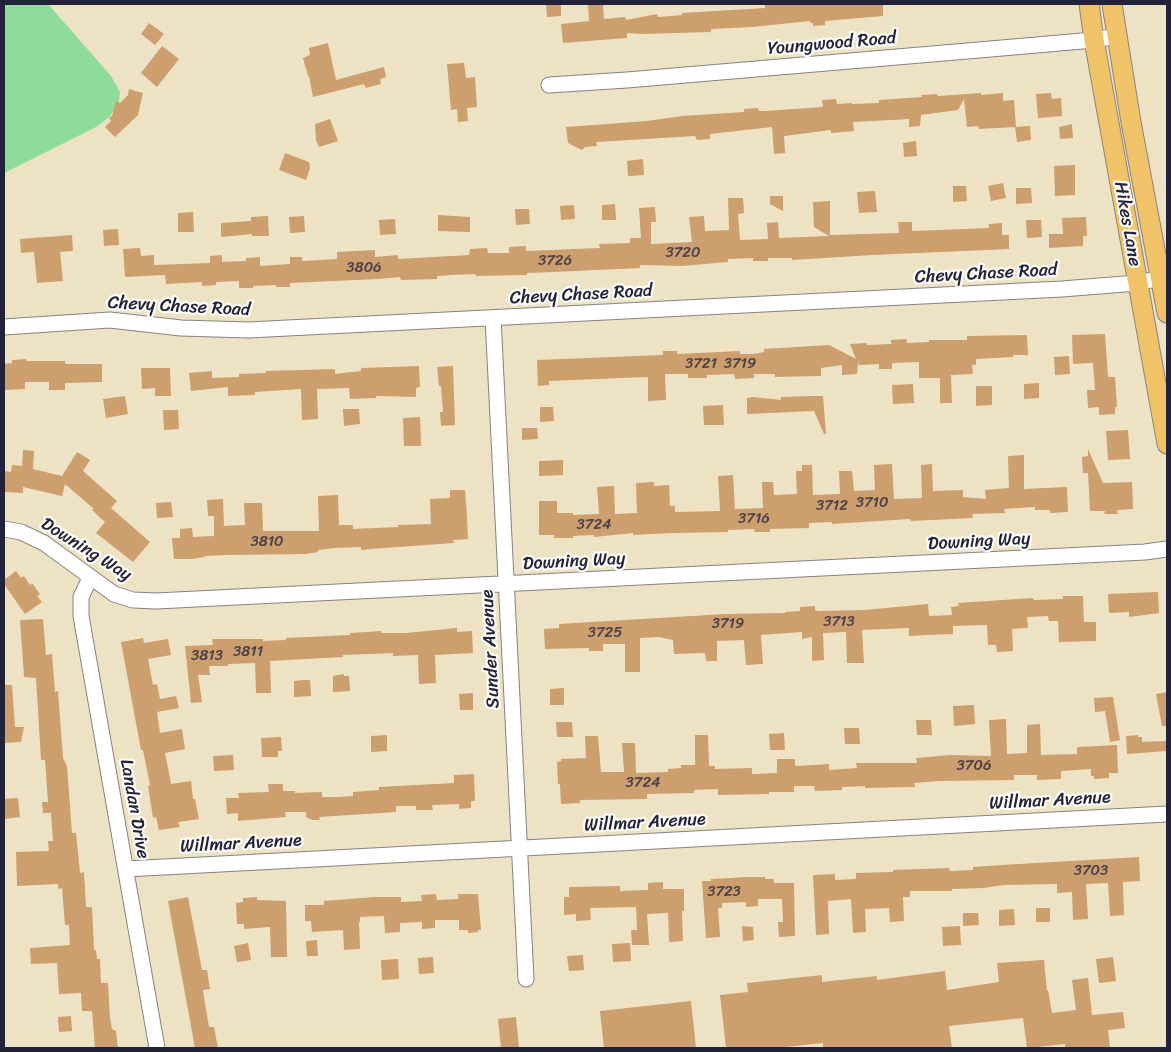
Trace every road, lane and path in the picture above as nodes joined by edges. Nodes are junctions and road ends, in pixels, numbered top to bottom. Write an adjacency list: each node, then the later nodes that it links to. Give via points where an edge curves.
1 (1089, 4): 4 (main road, Hikes Lane)
2 (1112, 4): 3 (main road, Hikes Lane)
3 (1117, 36): 4 (street, Youngwood Road); 6 (main road, Hikes Lane)
4 (1094, 40): 5 (street, Youngwood Road); 7 (main road, Hikes Lane)
5 (549, 85)
6 (1161, 278): 7 (street, Chevy Chase Road); 8 (main road, Hikes Lane)
7 (1137, 283): 9 (street, Chevy Chase Road); 11 (main road, Hikes Lane)
8 (1167, 313)
9 (493, 318): 10 (street, Chevy Chase Road, via 248,330 182,328 110,320); 15 (street, Sunder Avenue)
10 (4, 327)
11 (1167, 444)
12 (4, 529): 14 (street, Downing Way, via 38,540)
13 (1167, 550): 15 (street, Downing Way)
14 (90, 578): 15 (street, Downing Way, via 114,594 133,600 156,601); 18 (street, Landan Drive, via 81,597 81,616)
15 (507, 584): 17 (street, Sunder Avenue)
16 (1167, 814): 17 (street, Willmar Avenue)
17 (520, 848): 18 (street, Willmar Avenue); 19 (street, Sunder Avenue)
18 (126, 869): 20 (street, Landan Drive)
19 (526, 979)
20 (157, 1048)

